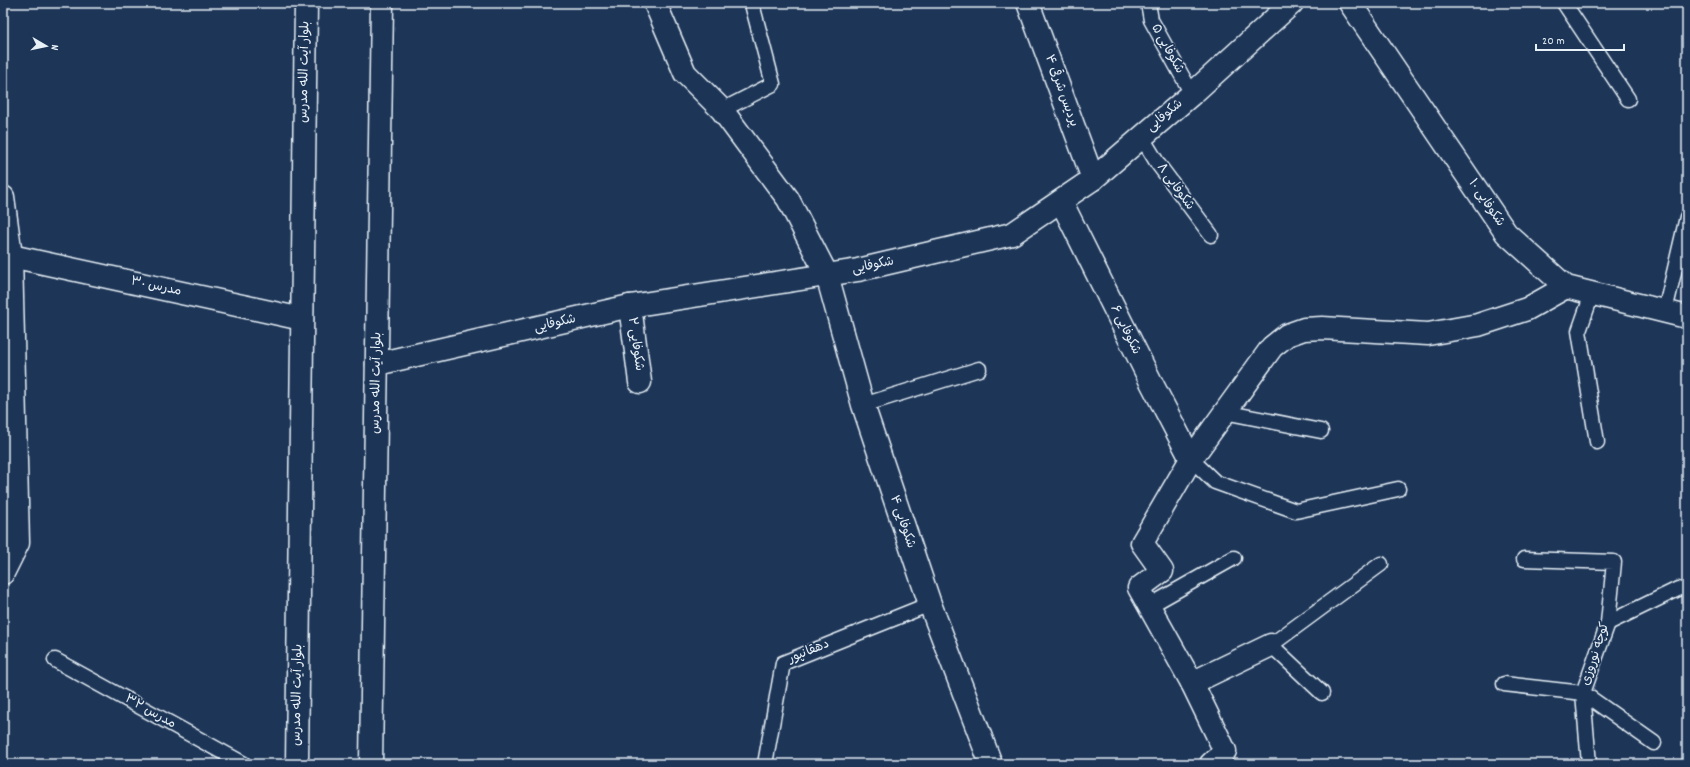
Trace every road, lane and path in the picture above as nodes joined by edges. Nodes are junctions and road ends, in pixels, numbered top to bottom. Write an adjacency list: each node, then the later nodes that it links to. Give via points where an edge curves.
1 (306, 3): 26 (street, بلوار آیت الله مدرس)
2 (382, 3): 27 (street, بلوار آیت الله مدرس)
3 (655, 3): 12 (street, شکوفایی ۴, via 685,73)
4 (1028, 3): 14 (street, پردیس شرقی ۴)
5 (1148, 3): 10 (lane, شکوفایی ۵, via 1151,20)
6 (1350, 3): 21 (street, شکوفایی ۱۰, via 1506,233)
7 (1564, 3): 11 (lane)
8 (1280, 7): 10 (street, شکوفایی)
9 (753, 8): 12 (lane, via 772,84)
10 (1192, 94): 13 (street, شکوفایی)
11 (1628, 99)
12 (722, 110): 20 (street, شکوفایی ۴, via 788,199)
13 (1141, 136): 14 (street, شکوفایی); 18 (lane, شکوفایی ۸, via 1158,164)
14 (1093, 179): 16 (street, شکوفایی)
15 (3, 197): 19 (street)
16 (1061, 201): 20 (street, شکوفایی, via 1012,234); 34 (street, شکوفایی ۶)
17 (1687, 217): 24 (lane)
18 (1211, 236)
19 (7, 258): 26 (street, مدرس ۳۰); 36 (street)
20 (827, 275): 23 (street, شکوفایی); 30 (street, شکوفایی ۴)
21 (1566, 287): 22 (street, شکوفایی ۱۰); 31 (street, via 1528,310 1478,325 1428,334 1322,328 1304,329 1287,335 1272,347)
22 (1592, 294): 24 (street, شکوفایی ۱۰); 33 (lane, via 1580,331)
23 (630, 306): 27 (street, شکوفایی); 29 (street, شکوفایی ۲)
24 (1665, 311): 25 (street, شکوفایی ۱۰)
25 (1687, 317)
26 (302, 319): 53 (street, بلوار آیت الله مدرس)
27 (377, 364): 54 (street, بلوار آیت الله مدرس)
28 (980, 369): 30 (lane)
29 (640, 382)
30 (863, 405): 42 (street, شکوفایی ۴)
31 (1224, 412): 32 (lane); 34 (street)
32 (1321, 431)
33 (1597, 442)
34 (1191, 459): 35 (lane, via 1215,482 1296,511); 43 (street, via 1142,543 1162,571 1139,588)
35 (1398, 489)
36 (11, 542): 40 (street)
37 (1234, 558): 43 (lane)
38 (1524, 559): 44 (lane, کوچه نوروزی, via 1614,562)
39 (1381, 564): 45 (lane)
40 (3, 573)
41 (1678, 589): 44 (lane)
42 (930, 604): 55 (lane, دهقانپور, via 783,663); 56 (street, شکوفایی ۴)
43 (1149, 606): 47 (street)
44 (1608, 623): 50 (lane, کوچه نوروزی)
45 (1271, 646): 47 (street); 49 (lane)
46 (55, 660): 52 (lane, مدرس ۳۲)
47 (1192, 683): 57 (street, via 1225,751)
48 (1504, 684): 50 (lane)
49 (1322, 693)
50 (1583, 693): 51 (lane); 58 (lane, کوچه نوروزی)
51 (1654, 743)
52 (244, 764)
53 (297, 764)
54 (371, 764)
55 (766, 764)
56 (991, 764)
57 (1211, 764)
58 (1589, 764)

